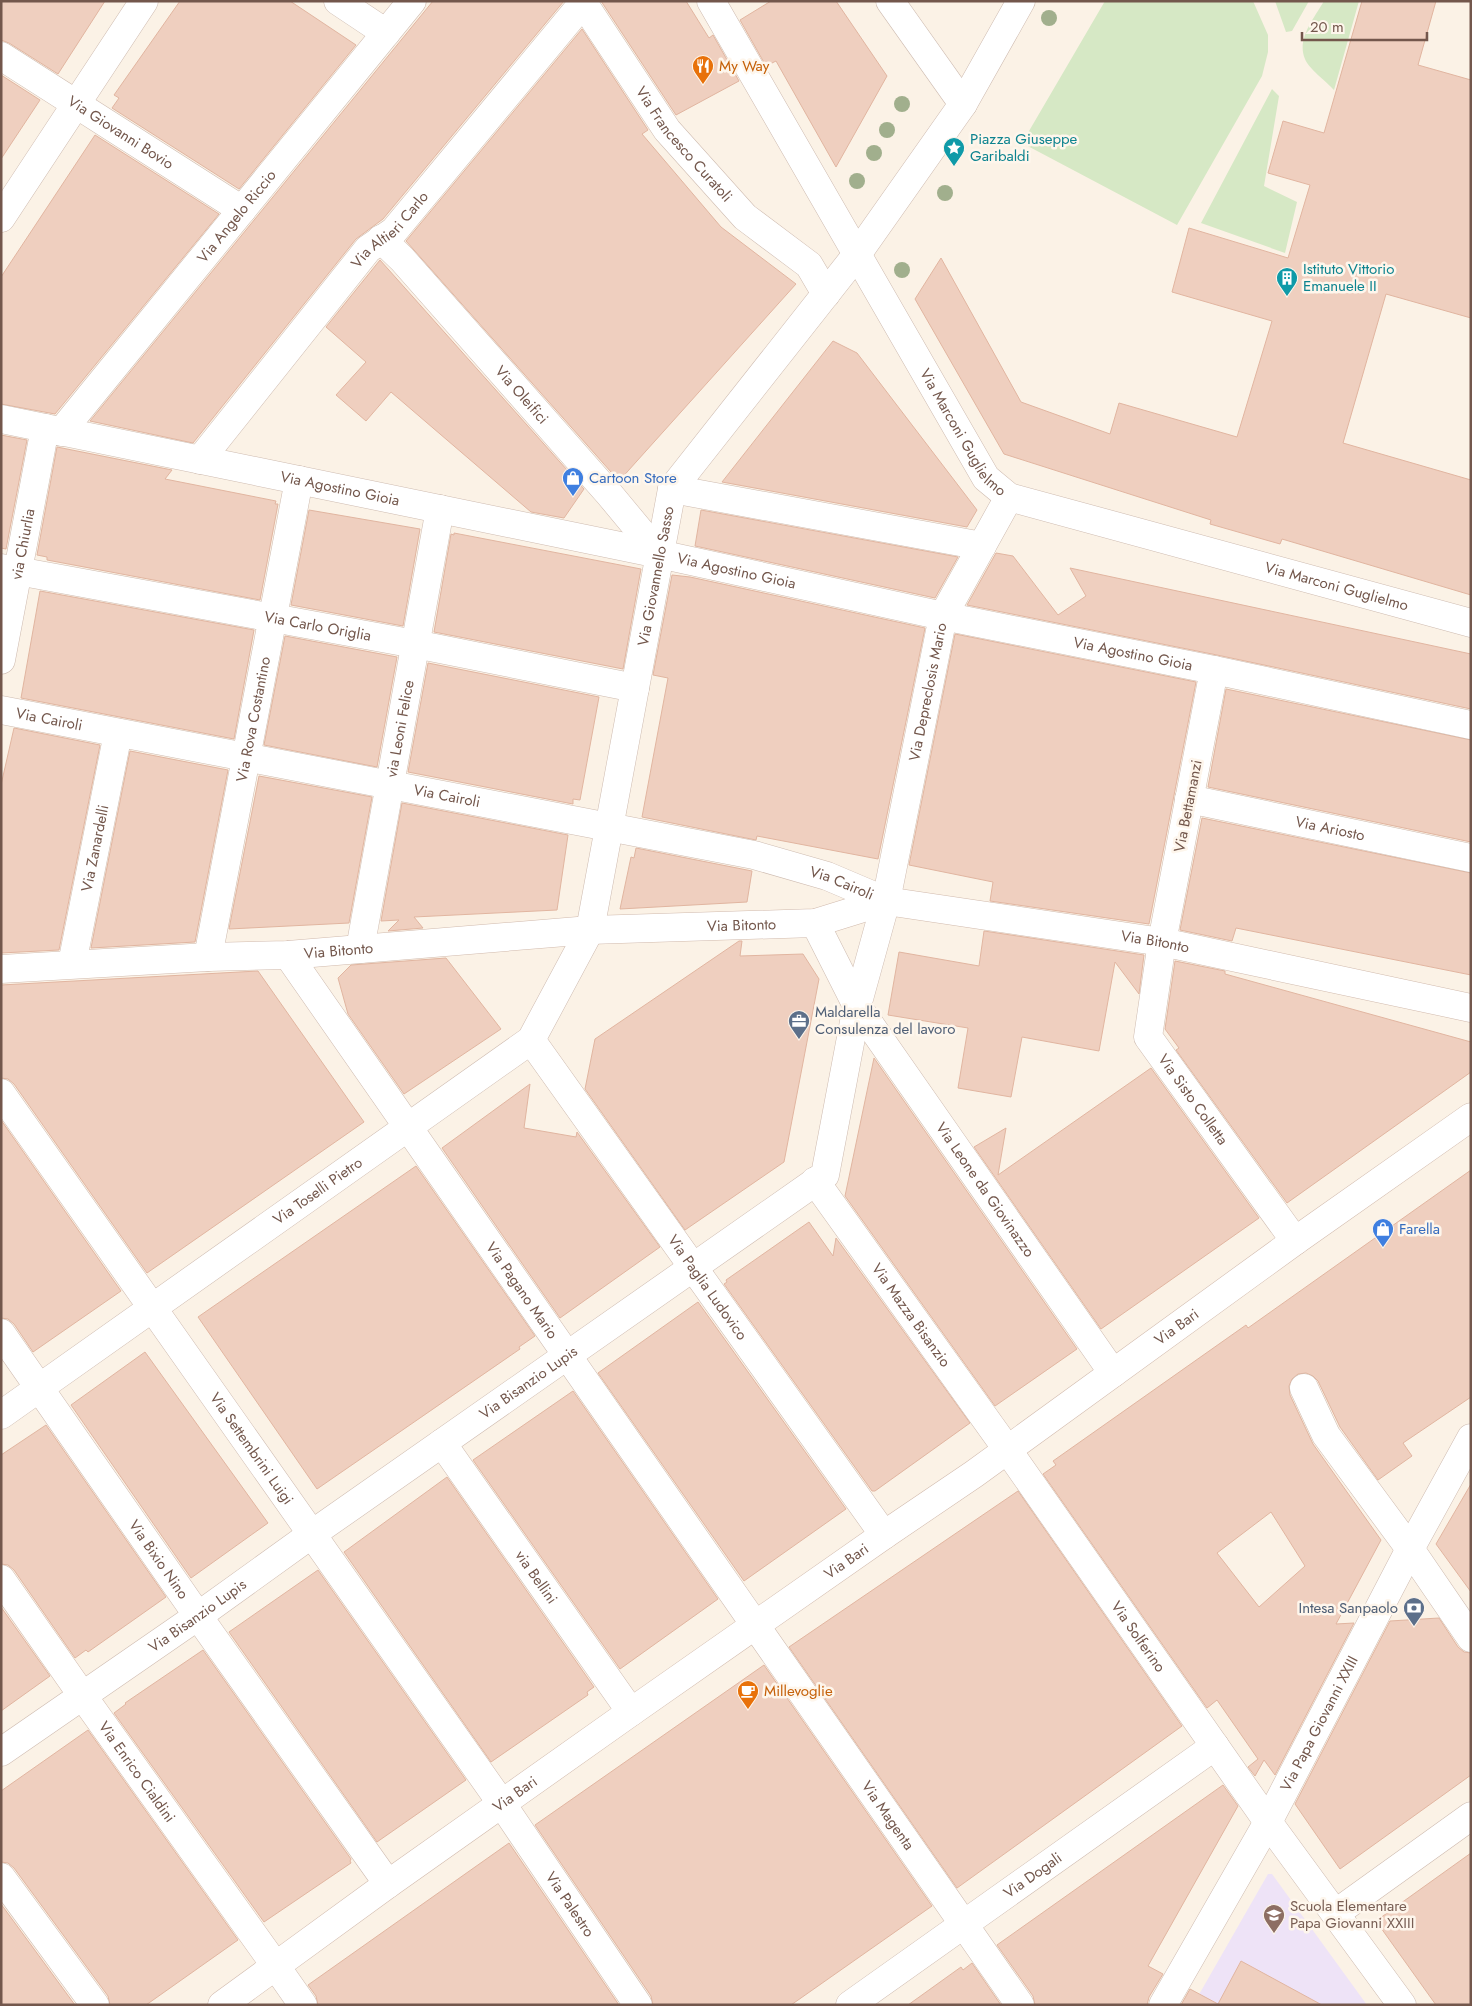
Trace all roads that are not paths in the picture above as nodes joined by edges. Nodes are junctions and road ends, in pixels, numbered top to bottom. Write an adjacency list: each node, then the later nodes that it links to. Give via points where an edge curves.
1 (144, 1): 11 (street)
2 (338, 1): 8 (street)
3 (412, 1): 8 (street, Via Angelo Riccio)
4 (890, 1): 10 (street)
5 (1021, 1): 10 (street, Via Giovannello Sasso)
6 (583, 2): 14 (street, Via Altieri Carlo, via 394,231); 16 (street, Via Francesco Curatoli, via 667,130 745,217)
7 (719, 4): 15 (street, Via Marconi Guglielmo)
8 (386, 33): 12 (street, Via Angelo Riccio)
9 (1, 56): 11 (street, Via Giovanni Bovio)
10 (962, 104): 15 (street, Via Giovannello Sasso)
11 (76, 105): 12 (street, Via Giovanni Bovio); 13 (street)
12 (242, 210): 19 (street, Via Angelo Riccio)
13 (1, 218)
14 (381, 239): 20 (street, Via Altieri Carlo, via 368,248); 26 (street, Via Oleifici, via 402,259)
15 (858, 253): 16 (street); 17 (street, Via Giovannello Sasso); 23 (street, Via Marconi Guglielmo, via 986,478)
16 (809, 265): 17 (street)
17 (826, 294): 22 (street, Via Giovannello Sasso)
18 (1, 419): 19 (street, Via Agostino Gioia)
19 (53, 430): 20 (street, Via Agostino Gioia); 27 (street, via Chiurlia)
20 (200, 460): 21 (street, Via Agostino Gioia)
21 (299, 480): 24 (street, Via Agostino Gioia); 29 (street, Via Rova Costantino)
22 (672, 489): 25 (street); 26 (street, Via Giovannello Sasso)
23 (1010, 497): 25 (street, Via Depreclosis Mario); 30 (street, Via Marconi Guglielmo)
24 (440, 509): 26 (street, Via Agostino Gioia); 31 (street, via Leoni Felice)
25 (982, 546): 28 (street, Via Depreclosis Mario)
26 (659, 554): 28 (street, Via Agostino Gioia); 34 (street, Via Giovannello Sasso)
27 (10, 569): 29 (street, Via Carlo Origlia); 32 (street, via Chiurlia)
28 (943, 616): 33 (street, Via Agostino Gioia); 43 (street, Via Depreclosis Mario)
29 (273, 618): 31 (street, Via Carlo Origlia); 38 (street, Via Rova Costantino)
30 (1471, 623)
31 (416, 644): 34 (street, Via Carlo Origlia); 39 (street, via Leoni Felice)
32 (1, 660)
33 (1214, 670): 36 (street, Via Agostino Gioia); 40 (street, Via Bettamanzi)
34 (635, 688): 41 (street, Via Giovannello Sasso)
35 (1, 710): 37 (street, Via Cairoli)
36 (1471, 725)
37 (118, 733): 38 (street, Via Cairoli); 50 (street, Via Zanardelli)
38 (246, 758): 39 (street, Via Cairoli); 49 (street, Via Rova Costantino)
39 (389, 785): 41 (street, Via Cairoli); 47 (street, via Leoni Felice)
40 (1189, 799): 42 (street, Via Ariosto); 46 (street, Via Bettamanzi)
41 (608, 828): 43 (street, Via Cairoli, via 754,855 827,876); 45 (street, Via Giovannello Sasso)
42 (1471, 858)
43 (886, 901): 44 (street, Via Bitonto); 46 (street, Via Bitonto); 52 (street, Via Bisanzio Lupis)
44 (815, 923): 45 (street, Via Bitonto); 52 (street, Via Leone da Giovinazzo)
45 (590, 930): 47 (street, Via Bitonto); 54 (street, Via Toselli Pietro)
46 (1162, 942): 53 (street, Via Bitonto); 59 (street, Via Sisto Colletta, via 1148,1037)
47 (360, 949): 48 (street, Via Bitonto)
48 (288, 955): 49 (street, Via Bitonto); 57 (street, Via Pagano Mario)
49 (208, 957): 50 (street, Via Bitonto)
50 (72, 964): 51 (street, Via Bitonto)
51 (1, 969)
52 (857, 1006): 58 (street, Via Bisanzio Lupis, via 825,1175); 64 (street, Via Leone da Giovinazzo)
53 (1471, 1008)
54 (531, 1040): 57 (street, Via Toselli Pietro); 60 (street, Via Paglia Ludovico)
55 (1, 1093): 61 (street, Via Settembrini Luigi)
56 (1471, 1117): 59 (street, Via Bari)
57 (408, 1127): 61 (street, Via Toselli Pietro); 63 (street, Via Pagano Mario)
58 (815, 1181): 60 (street, Via Bisanzio Lupis); 70 (street, Via Mazza Bisanzio)
59 (1295, 1241): 64 (street, Via Bari)
60 (693, 1267): 63 (street, Via Bisanzio Lupis); 72 (street, Via Paglia Ludovico)
61 (153, 1308): 65 (street, Via Toselli Pietro); 71 (street, Via Settembrini Luigi)
62 (1, 1333): 65 (street, Via Bixio Nino)
63 (568, 1355): 69 (street, Via Bisanzio Lupis); 76 (street, Via Pagano Mario)
64 (1113, 1373): 70 (street, Via Bari)
65 (40, 1388): 67 (street, Via Toselli Pietro); 75 (street, Via Bixio Nino)
66 (1304, 1388): 73 (street, via 1326,1435)
67 (1, 1415)
68 (1471, 1438): 73 (street, Via Papa Giovanni XXIII)
69 (442, 1443): 71 (street, Via Bisanzio Lupis); 79 (street, via Bellini)
70 (1007, 1449): 72 (street, Via Bari); 80 (street, Via Solferino)
71 (312, 1534): 75 (street, Via Bisanzio Lupis); 82 (street, Via Settembrini Luigi)
72 (884, 1535): 76 (street, Via Bari)
73 (1410, 1549): 77 (street); 84 (street, Via Papa Giovanni XXIII)
74 (1, 1579): 78 (street, Via Enrico Cialdini)
75 (198, 1616): 78 (street, Via Bisanzio Lupis); 86 (street, Via Bixio Nino)
76 (756, 1625): 79 (street, Via Bari); 88 (street, Via Magenta)
77 (1471, 1638)
78 (82, 1695): 81 (street, Via Bisanzio Lupis); 89 (street, Via Enrico Cialdini)
79 (631, 1712): 82 (street, Via Bari)
80 (1215, 1746): 84 (street, Via Solferino); 88 (street, Via Dogali)
81 (1, 1752)
82 (502, 1804): 86 (street, Via Bari); 93 (street, Via Palestro)
83 (1471, 1816): 87 (street)
84 (1268, 1822): 87 (street, Via Solferino); 96 (street, Via Papa Giovanni XXIII)
85 (1, 1877): 90 (street)
86 (388, 1884): 89 (street, Via Bari)
87 (1336, 1913): 97 (street, Via Solferino)
88 (964, 1925): 94 (street, Via Dogali); 95 (street, Via Magenta)
89 (275, 1965): 91 (street, Via Bari); 92 (street, Via Enrico Cialdini)
90 (95, 2005)
91 (222, 2005)
92 (303, 2005)
93 (638, 2005)
94 (850, 2005)
95 (1020, 2005)
96 (1163, 2005)
97 (1402, 2005)

